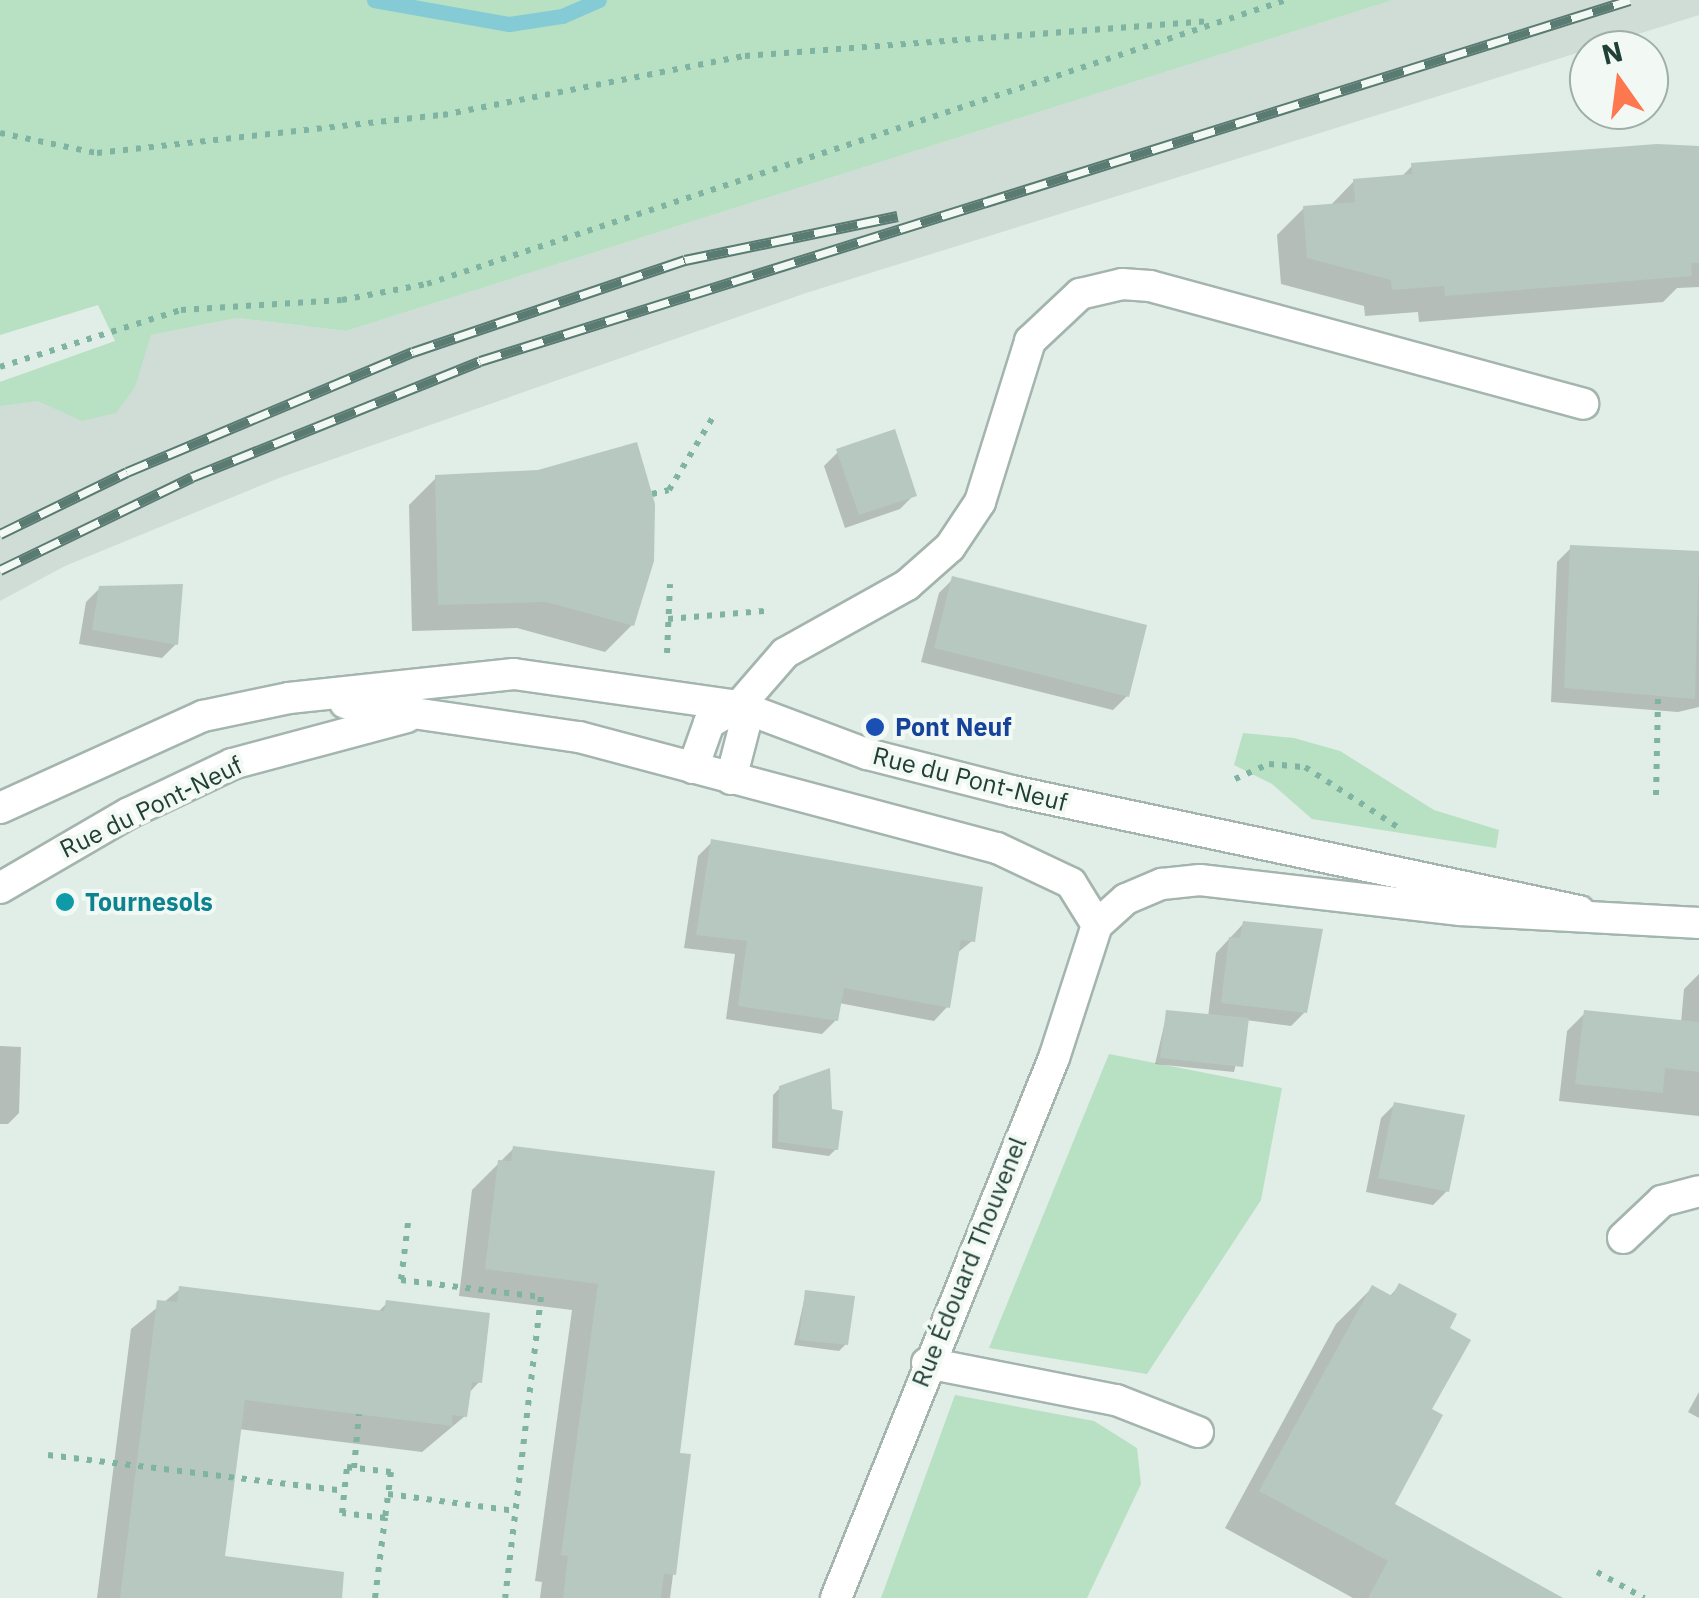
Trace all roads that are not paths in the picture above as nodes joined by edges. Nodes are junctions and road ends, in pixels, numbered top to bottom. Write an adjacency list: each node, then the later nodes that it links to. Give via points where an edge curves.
1 (1583, 404): 3 (street, via 1150,286 1122,284 1080,294 1030,341 980,502 950,547 907,585 785,653)
2 (303, 697): 3 (street, Rue du Pont-Neuf, via 478,674); 4 (street, Rue du Pont-Neuf); 7 (street, Rue du Pont-Neuf, via 176,725)
3 (739, 706): 5 (street, via 709,723); 6 (street, via 744,725); 9 (street, Rue du Pont-Neuf, via 867,754 960,778)
4 (424, 712): 5 (street, Rue du Pont-Neuf, via 580,736); 8 (street, Rue du Pont-Neuf, via 232,764 129,813)
5 (693, 768): 6 (street, Rue du Pont-Neuf)
6 (732, 779): 11 (street, Rue du Pont-Neuf, via 1036,861 1084,895)
7 (0, 808)
8 (0, 888)
9 (1580, 911): 10 (street, Rue du Pont-Neuf); 11 (street, Rue du Pont-Neuf, via 1460,910 1200,880 1143,889)
10 (1699, 922)
11 (1098, 925): 14 (street, Rue Édouard Thouvenel, via 1054,1058)
12 (1699, 1192): 13 (street, via 1662,1202)
13 (1623, 1238)
14 (927, 1363): 15 (street, via 1116,1400); 16 (street, Rue Édouard Thouvenel)
15 (1198, 1432)
16 (836, 1598)

